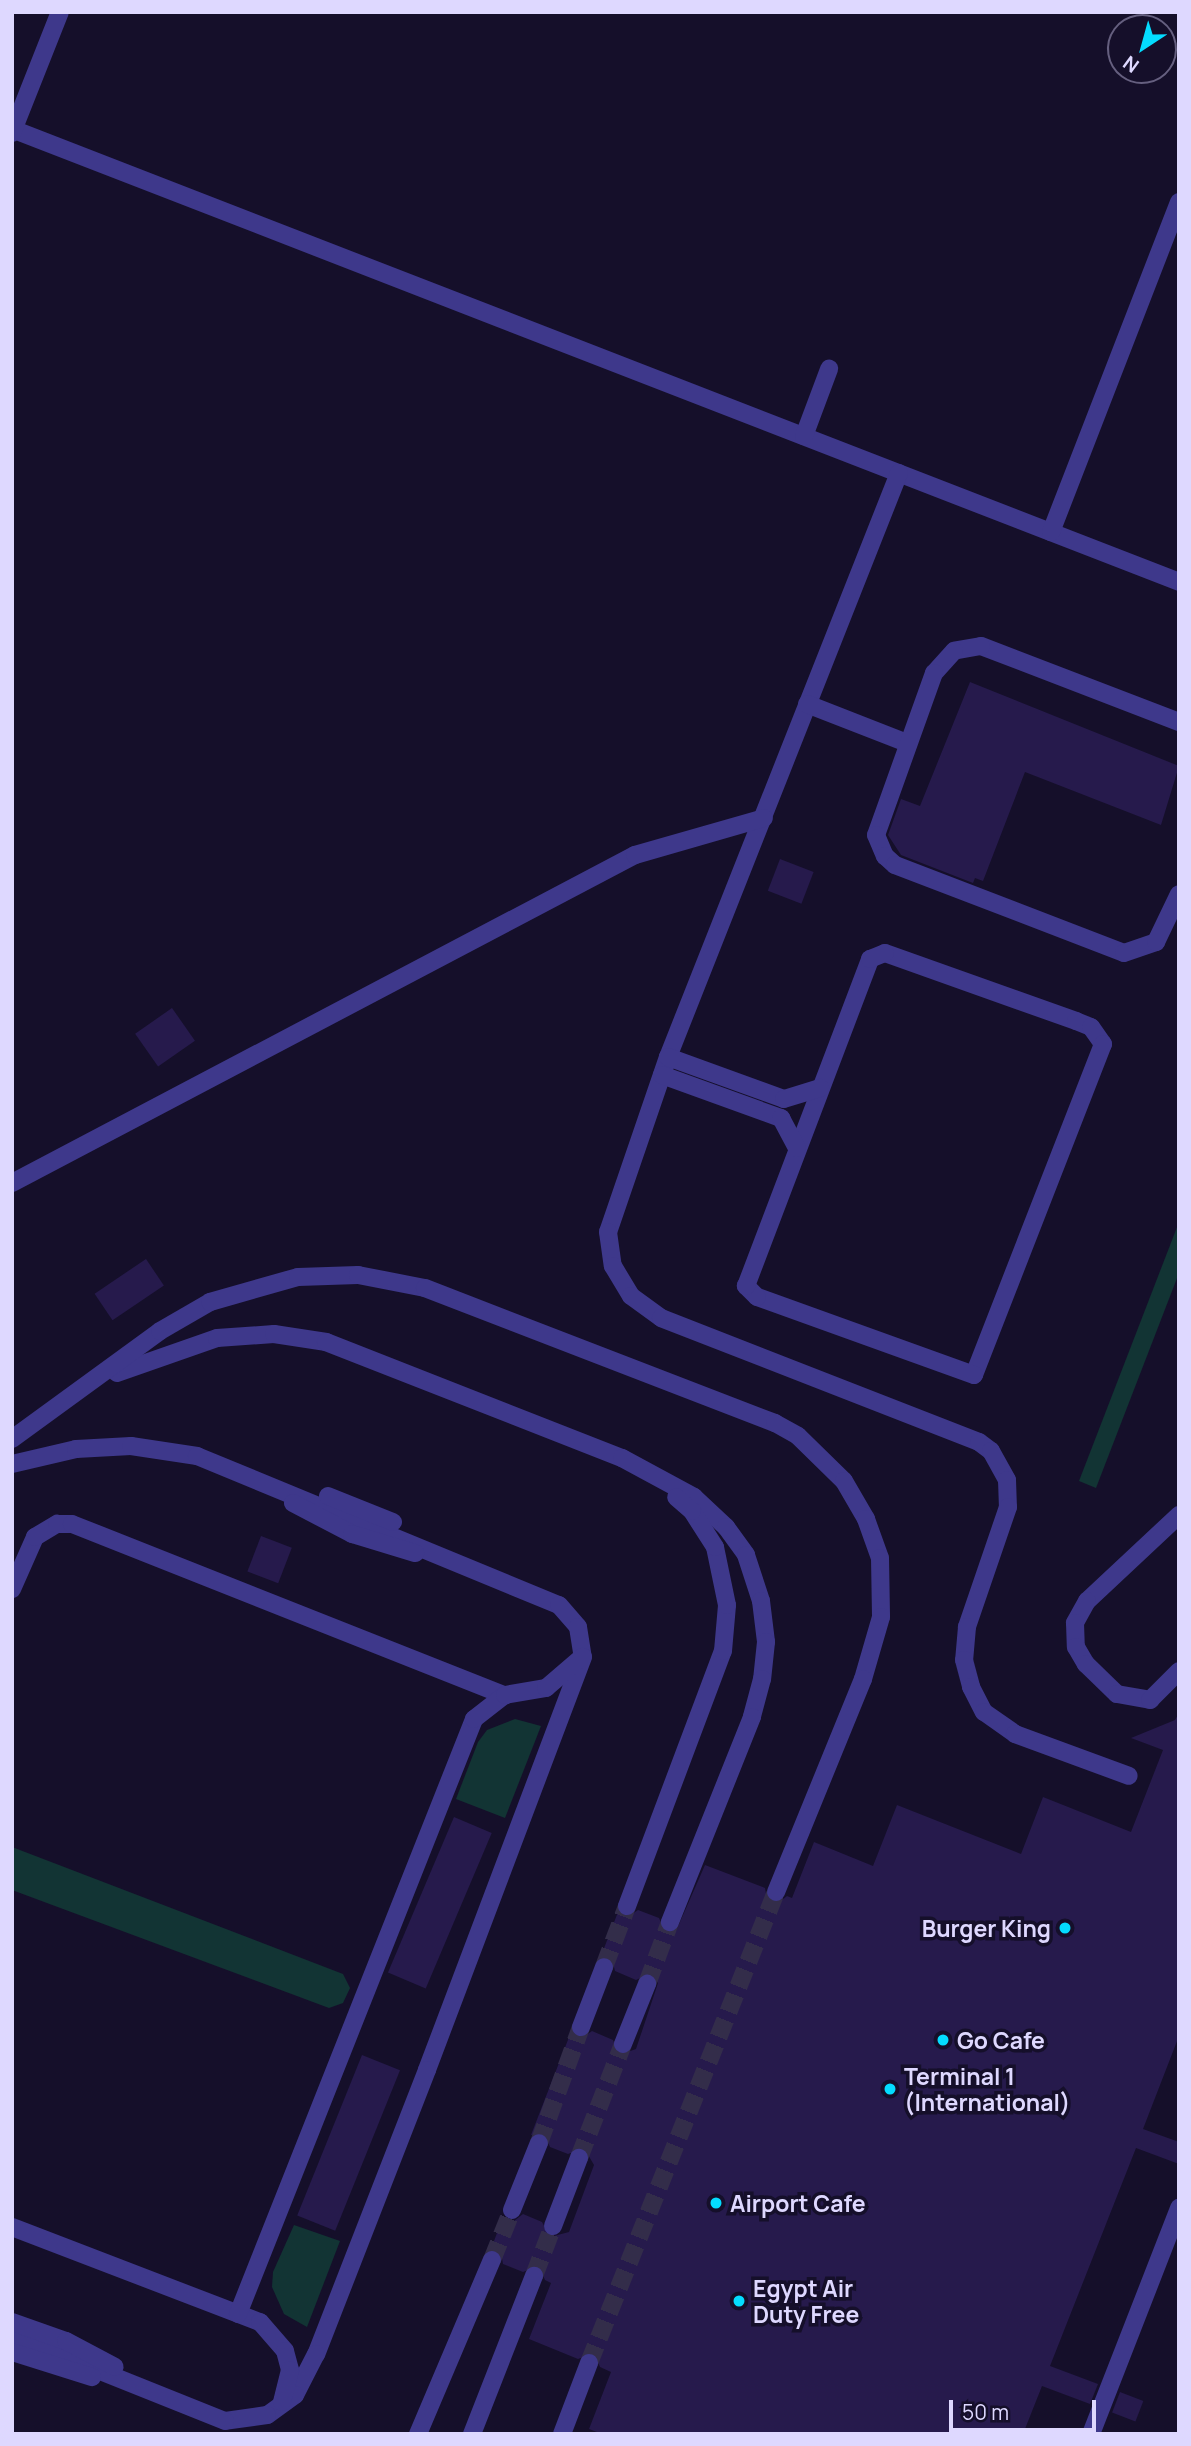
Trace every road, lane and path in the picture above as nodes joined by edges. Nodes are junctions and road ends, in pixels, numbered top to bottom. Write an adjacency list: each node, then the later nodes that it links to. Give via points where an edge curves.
1 (60, 12): 2 (lane)
2 (13, 130): 5 (lane)
3 (1179, 202): 7 (lane)
4 (829, 369): 5 (lane)
5 (804, 436): 6 (lane)
6 (899, 473): 7 (lane); 9 (lane)
7 (1051, 532): 8 (lane)
8 (1179, 582)
9 (807, 704): 11 (lane); 12 (lane)
10 (1179, 722): 11 (lane, via 981,646 966,647 942,660 933,673)
11 (907, 743): 13 (lane, via 876,835 885,856 895,865 1124,953 1156,942)
12 (764, 818): 14 (lane); 18 (lane, via 635,855)
13 (1179, 894)
14 (668, 1057): 15 (lane); 16 (lane, via 784,1099 803,1097)
15 (662, 1074): 17 (lane, via 781,1118); 28 (lane, via 608,1232 613,1266 631,1296 661,1318 979,1442 991,1451 1007,1480 1008,1507 967,1627 964,1660 971,1688 984,1712 1015,1734)
16 (820, 1088): 17 (lane); 17 (lane, via 870,959 880,953 1043,1009 1098,1034 1102,1054 979,1372 968,1376 750,1293 747,1278)
17 (797, 1147)
18 (12, 1183)
19 (85, 1387): 20 (lane); 21 (lane, via 184,1346 217,1338 274,1334 326,1342); 29 (lane, via 160,1331 210,1302 298,1277 358,1275 425,1288 775,1423 798,1436 844,1481 866,1519 880,1558 881,1617 863,1679)
20 (12, 1439)
21 (622, 1458): 30 (lane, via 692,1511 715,1547 727,1605 723,1651); 31 (lane, via 694,1497 726,1527 746,1555 761,1601 766,1642 752,1717)
22 (12, 1464): 25 (lane, via 76,1449 131,1446 197,1456 559,1605 578,1627)
23 (1179, 1515): 26 (lane, via 1087,1601 1075,1623 1076,1647 1086,1664 1117,1694 1150,1700)
24 (12, 1589): 27 (lane, via 36,1537 57,1524 72,1524)
25 (583, 1657): 27 (lane, via 546,1688); 50 (lane, via 316,2354 295,2395)
26 (1179, 1671)
27 (505, 1695): 44 (lane, via 474,1719 465,1739)
28 (1129, 1776)
29 (776, 1892)
30 (627, 1906)
31 (670, 1923)
32 (604, 1967): 34 (lane)
33 (646, 1984): 35 (lane)
34 (582, 2027)
35 (623, 2044)
36 (539, 2143): 39 (lane)
37 (579, 2158): 40 (lane)
38 (1179, 2208): 54 (lane)
39 (512, 2210)
40 (553, 2226)
41 (12, 2227): 44 (lane)
42 (492, 2260): 51 (lane)
43 (534, 2276): 52 (lane)
44 (238, 2314): 50 (lane, via 260,2322 285,2351 290,2370)
45 (12, 2322): 49 (lane, via 87,2352)
46 (12, 2336): 49 (lane)
47 (12, 2352): 49 (lane, via 56,2368)
48 (589, 2363): 53 (lane)
49 (150, 2390): 50 (lane, via 225,2421 254,2420)
50 (279, 2409)
51 (418, 2434)
52 (472, 2434)
53 (562, 2434)
54 (1091, 2434)

